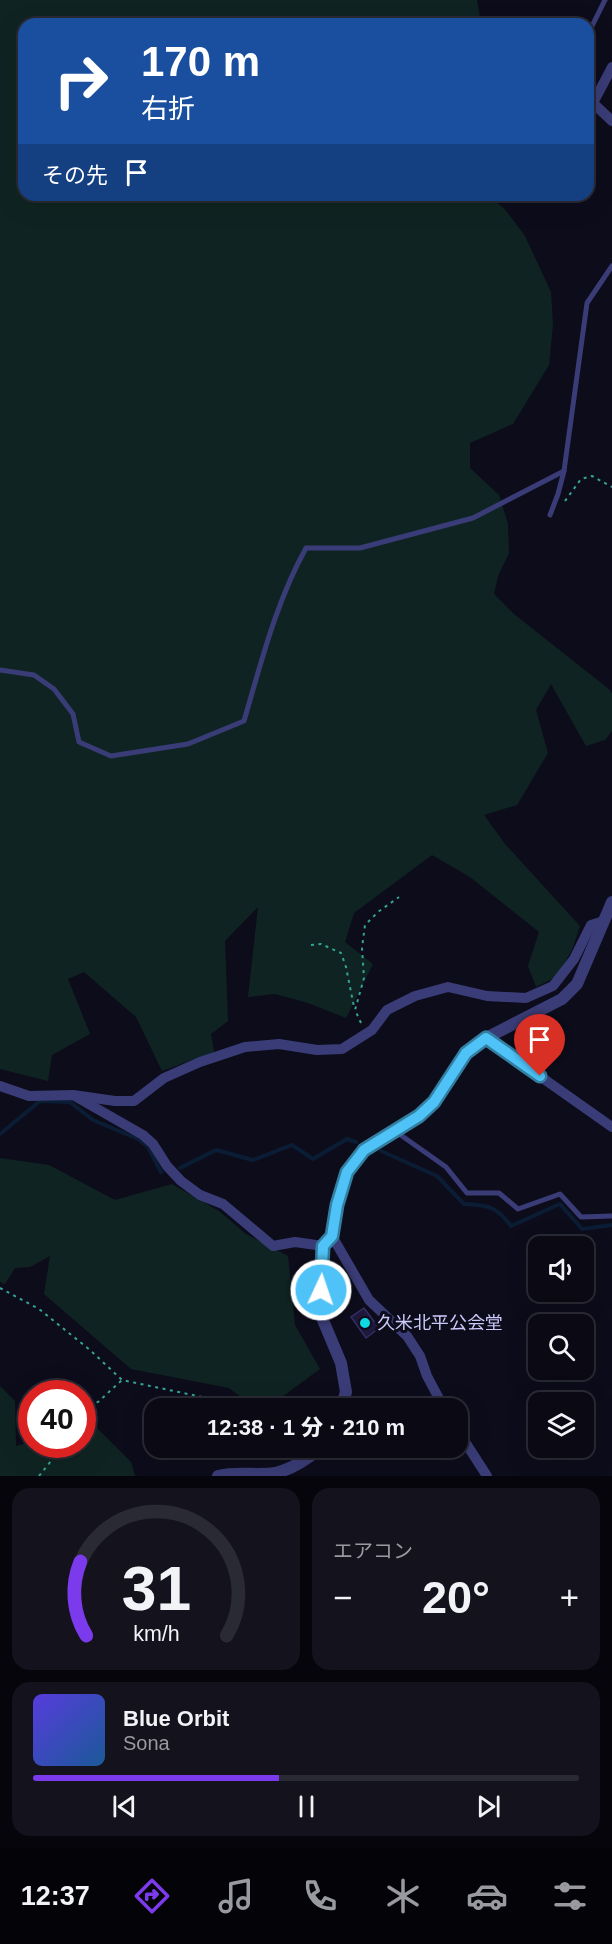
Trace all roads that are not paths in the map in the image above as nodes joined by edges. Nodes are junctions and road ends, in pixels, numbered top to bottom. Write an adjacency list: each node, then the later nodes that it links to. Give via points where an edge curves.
1 (605, 0): 2 (lane)
2 (594, 22)
3 (612, 67): 4 (street)
4 (594, 96)
5 (594, 106): 6 (street)
6 (612, 121)
7 (612, 266): 8 (lane, via 587,303)
8 (564, 471): 9 (lane); 10 (lane, via 473,518 360,548 306,548 273,623 244,722 188,744 111,756 79,742 73,714 54,689 34,675)
9 (550, 515)
10 (0, 670)
11 (612, 902): 12 (street)
12 (604, 921): 13 (street, via 577,984 562,999); 15 (street, via 591,926 574,959 553,986 525,998 487,996 448,987 415,996 387,1010 372,1030 342,1049 279,1044 245,1047 164,1078 134,1101)
13 (486, 1038): 16 (street); 17 (street, via 466,1053 434,1102)
14 (0, 1086): 15 (street, via 29,1096)
15 (74, 1095): 20 (street, via 143,1135 181,1181 200,1195 223,1204 273,1246 295,1242)
16 (612, 1127)
17 (394, 1130): 18 (lane, via 446,1167 467,1193 499,1193 518,1209 560,1194 581,1217); 19 (street, via 364,1150 347,1172)
18 (612, 1216)
19 (332, 1236): 20 (street); 22 (street, via 369,1300 407,1336)
20 (323, 1246): 21 (street, via 320,1312 341,1363)
21 (344, 1398)
22 (439, 1398)
23 (468, 1447): 27 (street)
24 (307, 1458): 25 (street, via 275,1473)
25 (243, 1475): 26 (street)
26 (218, 1476)
27 (487, 1476)

